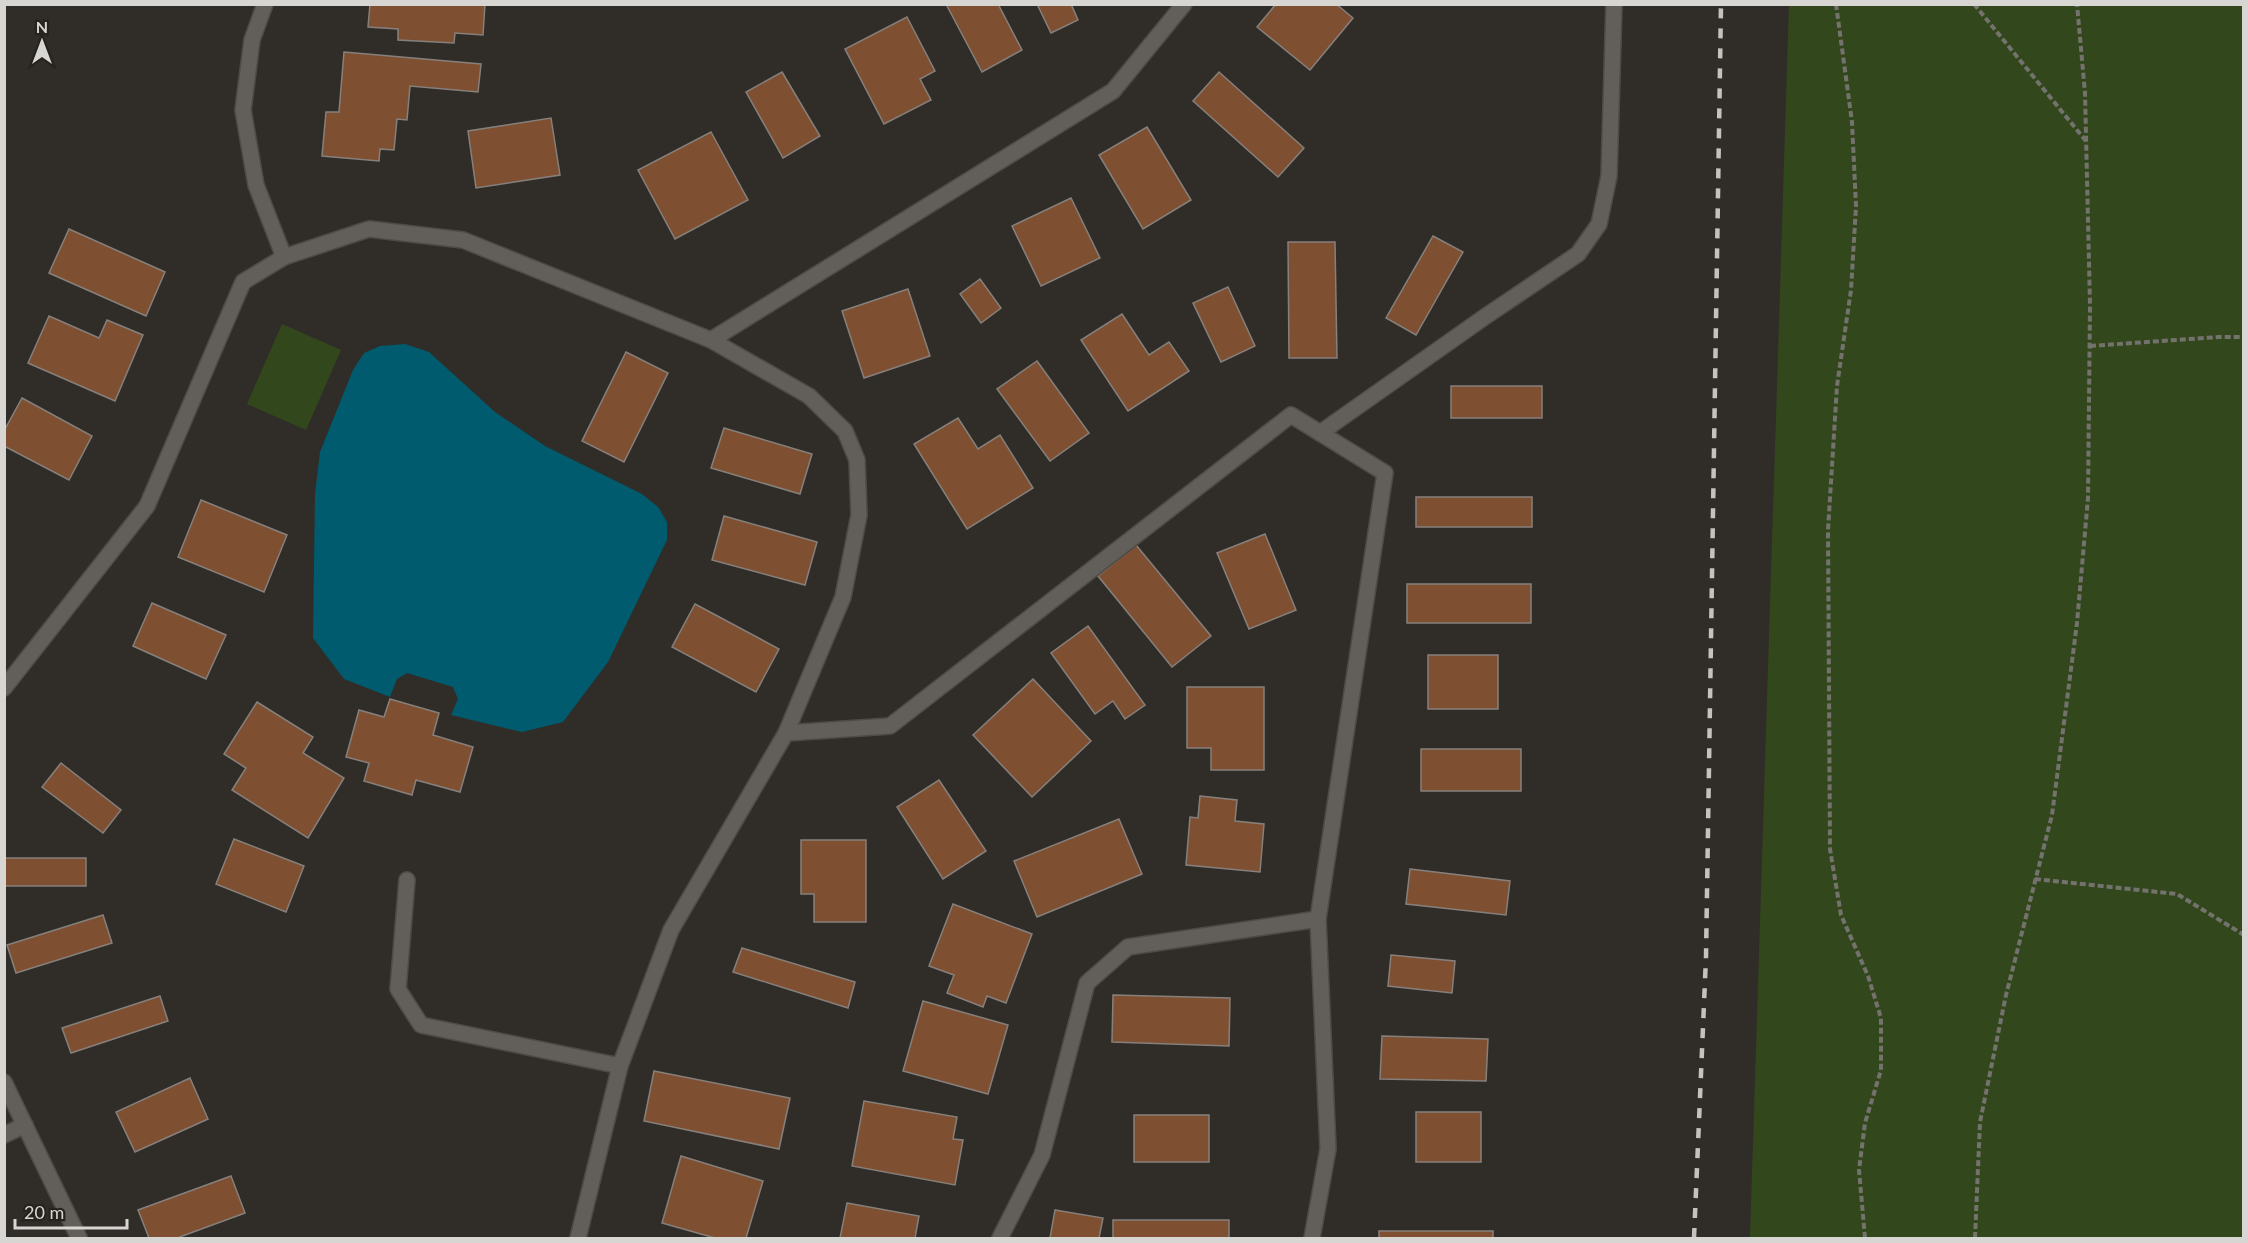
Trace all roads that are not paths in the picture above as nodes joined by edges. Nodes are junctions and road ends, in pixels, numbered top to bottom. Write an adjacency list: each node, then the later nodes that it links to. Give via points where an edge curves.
1 (265, 4): 4 (street, via 252,40 243,110 256,185)
2 (1184, 4): 5 (street, via 1113,91)
3 (1614, 4): 6 (street, via 1609,176 1599,224 1584,247)
4 (284, 257): 5 (street, via 369,229 463,240); 7 (street, via 243,282 147,506)
5 (711, 340): 8 (street, via 809,396 845,431 857,460 859,515 843,597)
6 (1320, 433): 8 (street, via 1291,415 890,726); 10 (street, via 1385,473)
7 (4, 688)
8 (786, 734): 11 (street, via 671,930)
9 (407, 880): 11 (street, via 398,989 421,1025)
10 (1318, 919): 17 (street, via 1128,947 1087,983 1041,1155); 18 (street, via 1328,1149)
11 (620, 1066): 16 (street)
12 (4, 1082): 13 (street)
13 (25, 1125): 14 (street); 15 (street)
14 (4, 1135)
15 (79, 1239)
16 (578, 1239)
17 (1000, 1239)
18 (1312, 1239)

